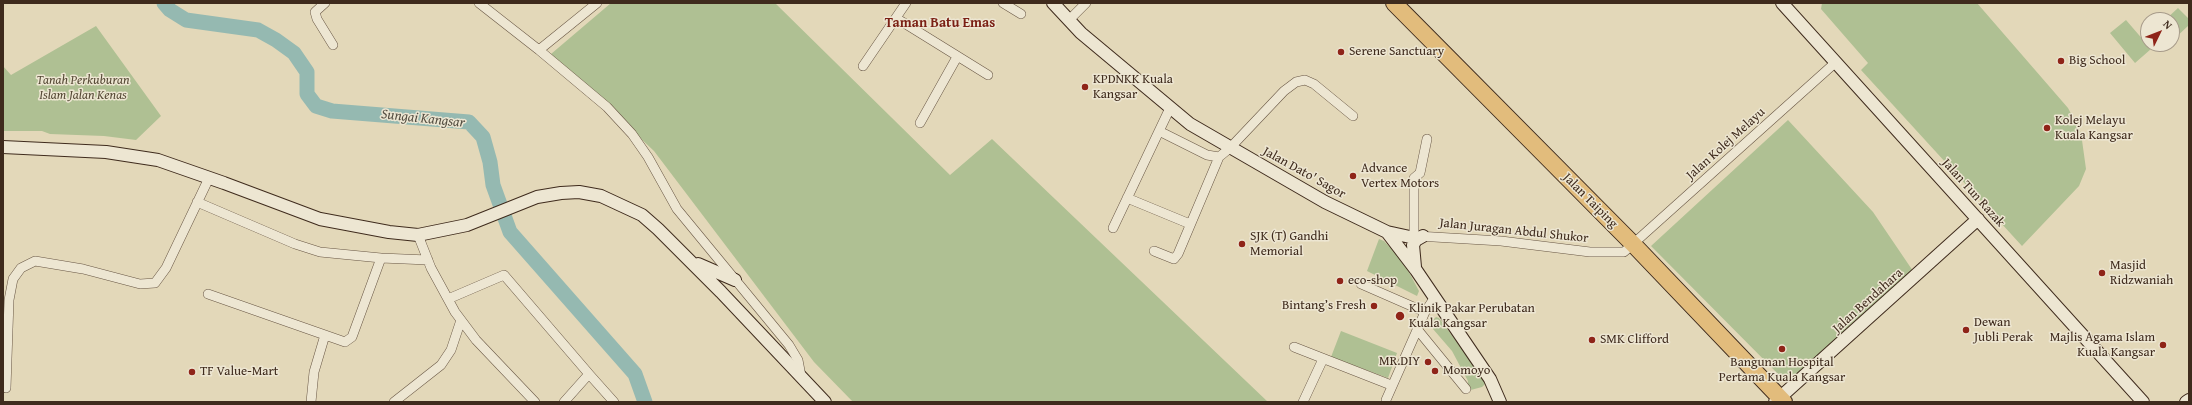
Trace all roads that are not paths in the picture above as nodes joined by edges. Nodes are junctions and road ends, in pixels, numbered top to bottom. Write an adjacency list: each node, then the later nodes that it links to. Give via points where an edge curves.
1 (325, 3): 13 (street, via 315,12)
2 (479, 3): 14 (street)
3 (597, 3): 14 (street)
4 (906, 3): 11 (street)
5 (1003, 3): 10 (street)
6 (1053, 3): 12 (main road, Jalan Dato' Sagor)
7 (1086, 3): 12 (street)
8 (1394, 3): 35 (highway, Jalan Taiping)
9 (1782, 3): 16 (main road, Jalan Tun Razak)
10 (1021, 14)
11 (896, 18): 15 (street); 17 (street)
12 (1069, 20): 19 (main road, Jalan Dato' Sagor, via 1080,33)
13 (333, 45)
14 (540, 50): 41 (street, via 607,107 632,134 677,209)
15 (957, 56): 18 (street); 21 (street)
16 (1836, 62): 30 (main road, Jalan Tun Razak); 35 (street, Jalan Kolej Melayu)
17 (863, 66)
18 (988, 75)
19 (1170, 108): 22 (street); 25 (main road, Jalan Dato' Sagor, via 1190,124)
20 (1353, 116): 25 (street, via 1314,84 1305,80 1296,82)
21 (920, 123)
22 (1159, 131): 26 (street, via 1207,155); 28 (street)
23 (1427, 139): 34 (street, via 1420,173 1414,178)
24 (3, 148): 27 (main road, via 106,152 158,160)
25 (1230, 148): 26 (street); 34 (main road, Jalan Dato' Sagor, via 1325,202)
26 (1219, 157): 31 (street)
27 (209, 178): 29 (street); 33 (main road, via 320,219)
28 (1127, 198): 31 (street); 32 (street)
29 (198, 202): 37 (street, via 295,244 320,252); 51 (street, via 166,268 159,280 152,285 35,261 21,268 13,279)
30 (1978, 219): 60 (main road, Jalan Bendahara); 69 (main road, Jalan Tun Razak)
31 (1190, 224): 36 (street, via 1174,259)
32 (1113, 228)
33 (418, 235): 38 (street); 39 (main road, via 467,225 537,197 579,192 601,196 642,215)
34 (1404, 238): 35 (street, Jalan Juragan Abdul Shukor, via 1612,253 1624,252); 40 (main road, Jalan Dato' Sagor); 40 (main road, via 1416,240 1413,245)
35 (1633, 244): 60 (highway, Jalan Taiping)
36 (1154, 252)
37 (381, 258): 38 (street); 49 (street, via 352,338 345,342)
38 (428, 260): 45 (street)
39 (692, 262): 41 (main road); 54 (main road)
40 (1416, 270): 44 (main road, Jalan Dato' Sagor)
41 (735, 280): 54 (street, via 770,319 794,352)
42 (1361, 284): 46 (street)
43 (208, 294): 49 (street)
44 (1435, 297): 46 (street); 68 (main road, Jalan Dato' Sagor, via 1490,379)
45 (448, 299): 47 (street); 53 (street, via 503,274)
46 (1425, 312): 48 (street)
47 (461, 320): 62 (street, via 451,350 441,365); 63 (street, via 476,340)
48 (1417, 329): 55 (street); 57 (street)
49 (325, 335): 61 (street, via 314,372)
50 (1294, 347): 52 (street)
51 (5, 350): 56 (street)
52 (1323, 359): 55 (street); 67 (street)
53 (589, 374): 64 (street); 65 (street)
54 (801, 376): 66 (main road)
55 (1391, 385): 58 (street)
56 (6, 388)
57 (1466, 388)
58 (1386, 400)
59 (2189, 400): 70 (main road)
60 (1780, 401)
61 (311, 402)
62 (394, 402)
63 (535, 402)
64 (564, 402)
65 (614, 402)
66 (825, 402)
67 (1303, 402)
68 (1500, 402)
69 (2143, 402)
70 (2186, 402)

